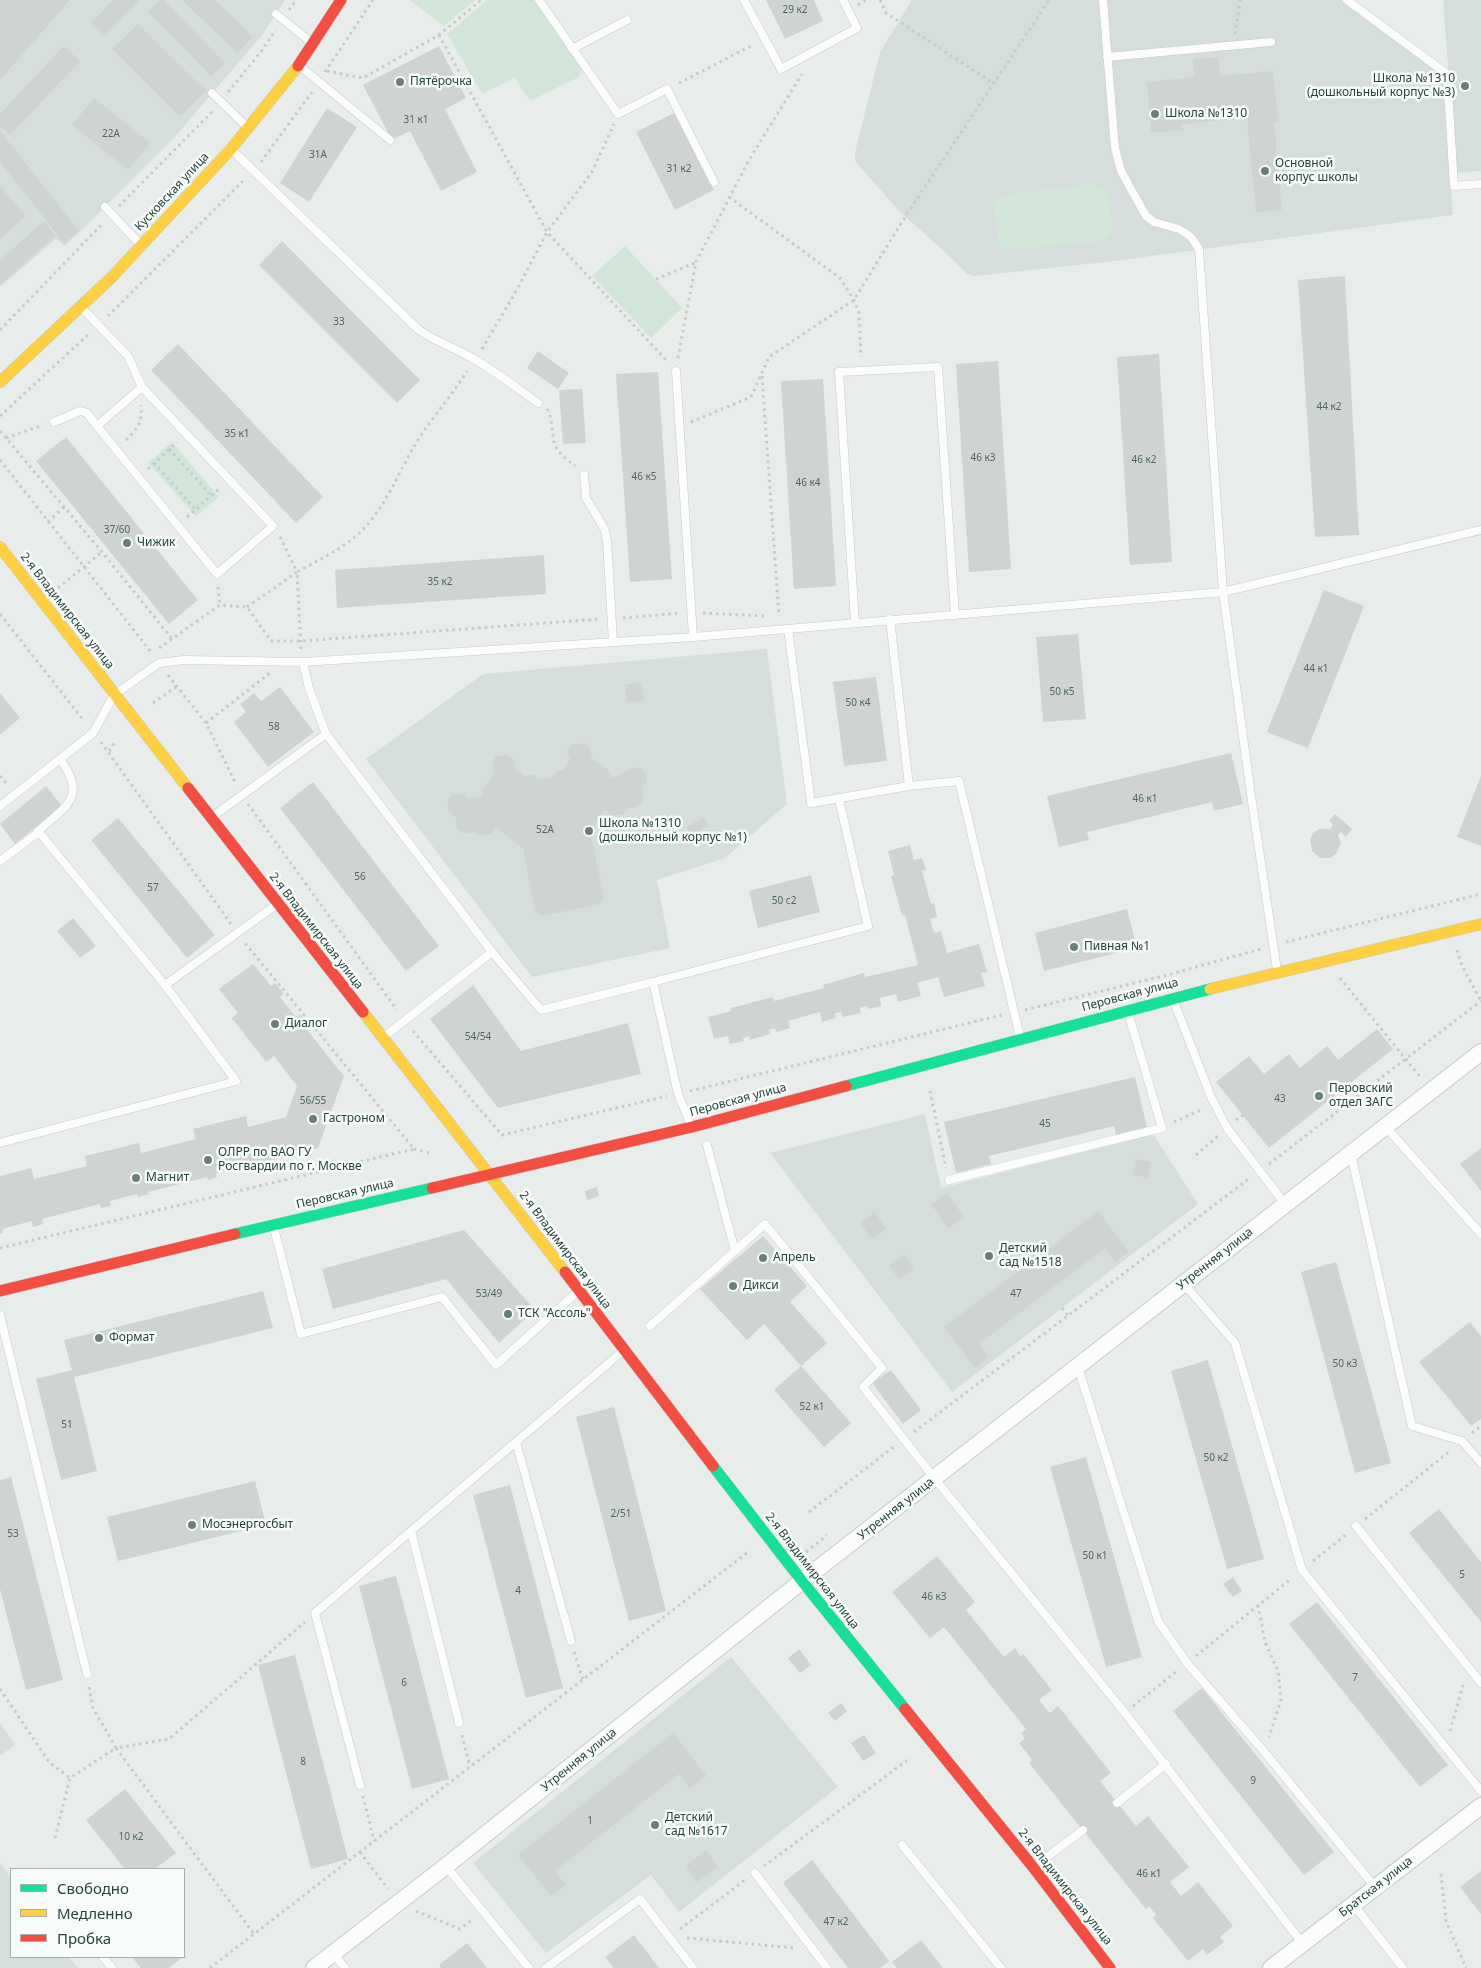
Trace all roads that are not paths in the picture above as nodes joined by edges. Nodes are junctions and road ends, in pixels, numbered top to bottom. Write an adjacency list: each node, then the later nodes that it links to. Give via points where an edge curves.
1 (341, 0): 10 (street, Кусковская улица)
2 (539, 0): 11 (lane)
3 (744, 0): 4 (lane, via 781,69 857,28)
4 (843, 0)
5 (1103, 0): 12 (lane)
6 (1347, 0): 19 (lane, via 1446,74 1454,186)
7 (276, 14): 10 (lane)
8 (627, 20): 11 (lane)
9 (1270, 42): 12 (lane)
10 (313, 44): 13 (street, Кусковская улица)
11 (572, 48): 18 (lane, via 618,114 667,89)
12 (1107, 57): 32 (lane, via 1115,148 1121,171 1146,216 1154,222 1179,229 1191,237 1199,249)
13 (299, 65): 15 (street, Кусковская улица); 16 (lane)
14 (212, 93): 15 (lane)
15 (247, 127): 17 (street, Кусковская улица)
16 (390, 140)
17 (231, 149): 21 (street, Кусковская улица); 26 (lane, via 419,330 475,359)
18 (714, 182)
19 (1481, 184)
20 (105, 207): 21 (lane)
21 (141, 245): 22 (street, Кусковская улица)
22 (81, 307): 24 (street, Кусковская улица); 25 (lane, via 128,356)
23 (676, 371): 37 (lane)
24 (0, 382)
25 (141, 388): 28 (lane); 28 (lane, via 273,526 217,574)
26 (538, 403)
27 (54, 422): 28 (lane, via 80,411 87,413)
28 (97, 426)
29 (584, 475): 38 (lane, via 586,498 604,528 607,540)
30 (1481, 530): 32 (lane)
31 (0, 547): 40 (street, 2-я Владимирская улица)
32 (1222, 592): 33 (lane); 53 (lane)
33 (956, 614): 34 (lane); 35 (lane, via 938,367 839,372)
34 (890, 619): 35 (lane); 43 (lane)
35 (854, 623): 36 (lane)
36 (788, 629): 37 (lane); 44 (lane, via 810,803)
37 (693, 637): 38 (lane)
38 (613, 642): 39 (lane)
39 (303, 662): 40 (lane, via 184,660 159,663); 41 (lane)
40 (114, 695): 42 (lane, via 93,733); 46 (street, 2-я Владимирская улица)
41 (326, 734): 46 (lane); 52 (lane)
42 (60, 759): 45 (lane); 47 (lane, via 71,778 71,802)
43 (909, 786): 44 (lane); 59 (lane, via 959,781)
44 (839, 798): 54 (lane, via 868,926)
45 (0, 806)
46 (211, 818): 49 (street, 2-я Владимирская улица)
47 (39, 832): 48 (lane); 55 (lane)
48 (0, 861)
49 (278, 903): 55 (lane); 58 (street, 2-я Владимирская улица)
50 (1478, 925): 51 (street); 53 (street, Перовская улица)
51 (1481, 938)
52 (492, 952): 54 (lane, via 542,1010); 58 (lane)
53 (1278, 972): 56 (street, Перовская улица)
54 (653, 982): 62 (lane, via 678,1094)
55 (165, 985): 63 (lane, via 236,1081)
56 (1173, 998): 57 (street, Перовская улица); 68 (lane, via 1227,1128)
57 (1128, 1010): 59 (street, Перовская улица); 67 (lane, via 1162,1128)
58 (382, 1038): 66 (street, 2-я Владимирская улица)
59 (1021, 1039): 62 (street, Перовская улица)
60 (1481, 1052): 61 (street, Утренняя улица)
61 (1385, 1126): 65 (street, Утренняя улица); 70 (lane)
62 (692, 1127): 66 (street, Перовская улица)
63 (0, 1143)
64 (707, 1145): 71 (lane)
65 (1351, 1153): 68 (street, Утренняя улица); 80 (lane, via 1412,1426 1462,1441)
66 (490, 1175): 69 (street, Перовская улица); 73 (street, 2-я Владимирская улица)
67 (949, 1180)
68 (1285, 1204): 72 (street, Утренняя улица)
69 (273, 1225): 73 (lane, via 300,1334 442,1297 496,1365); 74 (street, Перовская улица)
70 (1481, 1234)
71 (735, 1250): 76 (lane); 81 (lane, via 765,1224 882,1368 863,1387)
72 (1184, 1284): 78 (street, Утренняя улица); 91 (lane, via 1235,1343 1302,1570)
73 (579, 1290): 77 (street, 2-я Владимирская улица)
74 (0, 1291)
75 (0, 1315): 86 (lane)
76 (650, 1326)
77 (624, 1350): 79 (lane); 84 (street, 2-я Владимирская улица)
78 (1078, 1367): 81 (street, Утренняя улица); 99 (lane, via 1158,1622 1187,1663)
79 (516, 1442): 83 (lane); 85 (lane)
80 (1481, 1463)
81 (935, 1479): 84 (street, Утренняя улица); 89 (lane)
82 (1356, 1526): 87 (lane)
83 (411, 1531): 88 (lane); 90 (lane, via 315,1614)
84 (802, 1581): 96 (street, Утренняя улица); 97 (street, 2-я Владимирская улица)
85 (571, 1641)
86 (87, 1674)
87 (1481, 1683)
88 (459, 1723)
89 (1166, 1764): 92 (lane); 101 (lane)
90 (360, 1785)
91 (1481, 1791)
92 (1118, 1803)
93 (1481, 1806): 99 (street, Братская улица)
94 (1083, 1830): 97 (lane)
95 (902, 1845): 111 (lane)
96 (446, 1866): 102 (street, Утренняя улица); 107 (lane)
97 (1033, 1867): 112 (street, 2-я Владимирская улица)
98 (755, 1873): 110 (lane)
99 (1375, 1888): 100 (street, Братская улица)
100 (1353, 1904): 101 (street, Братская улица); 114 (lane)
101 (1302, 1944): 113 (street, Братская улица)
102 (333, 1953): 105 (street, Утренняя улица); 106 (lane)
103 (104, 1958): 104 (lane)
104 (112, 1968)
105 (314, 1968)
106 (345, 1968)
107 (529, 1968)
108 (546, 1968): 109 (lane, via 640,1899)
109 (693, 1968)
110 (827, 1968)
111 (1001, 1968)
112 (1110, 1968)
113 (1271, 1968)
114 (1403, 1968)

